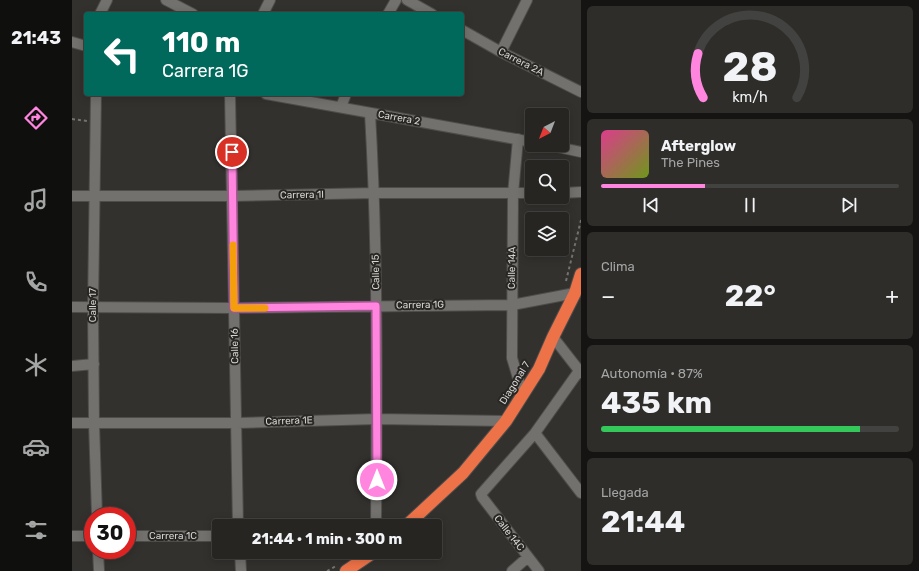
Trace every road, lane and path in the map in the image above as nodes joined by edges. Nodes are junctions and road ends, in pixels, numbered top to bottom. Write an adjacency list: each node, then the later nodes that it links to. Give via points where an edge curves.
1 (166, 0): 6 (street)
2 (270, 0): 7 (street)
3 (396, 0): 8 (street)
4 (407, 0): 9 (street)
5 (527, 0): 13 (street)
6 (189, 12)
7 (264, 12)
8 (389, 12)
9 (428, 12)
10 (464, 31): 13 (street, Carrera 2A)
11 (72, 43): 12 (street)
12 (84, 45)
13 (501, 52): 14 (street, Carrera 2A)
14 (581, 92)
15 (96, 96): 22 (street, Calle 17)
16 (230, 96): 34 (street, Calle 16)
17 (278, 96): 19 (street, Carrera 2)
18 (344, 96): 19 (street)
19 (341, 107): 20 (street, Carrera 2)
20 (370, 113): 23 (street, Carrera 2); 28 (street, Calle 15)
21 (72, 119): 22 (path)
22 (96, 122): 33 (street, Calle 17)
23 (518, 139): 24 (street, Carrera 2); 31 (street, Calle 14A)
24 (525, 140)
25 (569, 149): 26 (street)
26 (581, 152)
27 (581, 192): 30 (street)
28 (375, 193): 31 (street, Carrera 1I); 34 (street, Carrera 1I); 40 (street, Calle 15)
29 (525, 193): 31 (street, Carrera 1I)
30 (569, 193)
31 (513, 194): 39 (street, Calle 14A)
32 (72, 196): 33 (street, Carrera 1I)
33 (95, 196): 34 (street, Carrera 1I); 42 (street, Calle 17)
34 (232, 196): 43 (street, Calle 16)
35 (581, 220): 38 (path)
36 (581, 274): 37 (highway, Diagonal 7)
37 (575, 293): 38 (street, Carrera 1G); 44 (highway, Diagonal 7)
38 (562, 295): 39 (street, Carrera 1G)
39 (512, 304): 40 (street, Carrera 1G); 48 (street, Calle 14A, via 512,358)
40 (376, 306): 43 (street, Carrera 1G); 49 (street, Calle 15)
41 (72, 307): 42 (street, Carrera 1G)
42 (93, 308): 43 (street, Carrera 1G); 45 (street, Calle 17)
43 (234, 308): 52 (street, Calle 16)
44 (553, 337): 47 (street); 48 (highway, Diagonal 7)
45 (94, 364): 46 (street); 53 (street, Calle 17)
46 (72, 366)
47 (580, 372): 54 (street)
48 (523, 395): 50 (highway, Diagonal 7)
49 (377, 419): 50 (street, Carrera 1E); 52 (street, Carrera 1E); 58 (street, Calle 15)
50 (506, 421): 59 (highway, Diagonal 7, via 463,473)
51 (72, 423): 53 (street, Carrera 1E)
52 (236, 423): 53 (street, Carrera 1E); 57 (street, Calle 16)
53 (94, 424): 56 (street, Calle 17)
54 (535, 433): 55 (street); 64 (street, Calle 14C, via 481,494)
55 (581, 494)
56 (97, 507)
57 (238, 519)
58 (376, 519)
59 (414, 519)
60 (72, 536): 61 (street)
61 (84, 536)
62 (136, 536): 63 (street, Carrera 1C)
63 (212, 536)
64 (528, 556): 71 (street); 72 (street, Calle 14C)
65 (99, 559): 68 (street)
66 (240, 559): 69 (street)
67 (364, 559): 70 (highway)
68 (100, 571)
69 (241, 571)
70 (346, 571)
71 (512, 571)
72 (539, 571)

